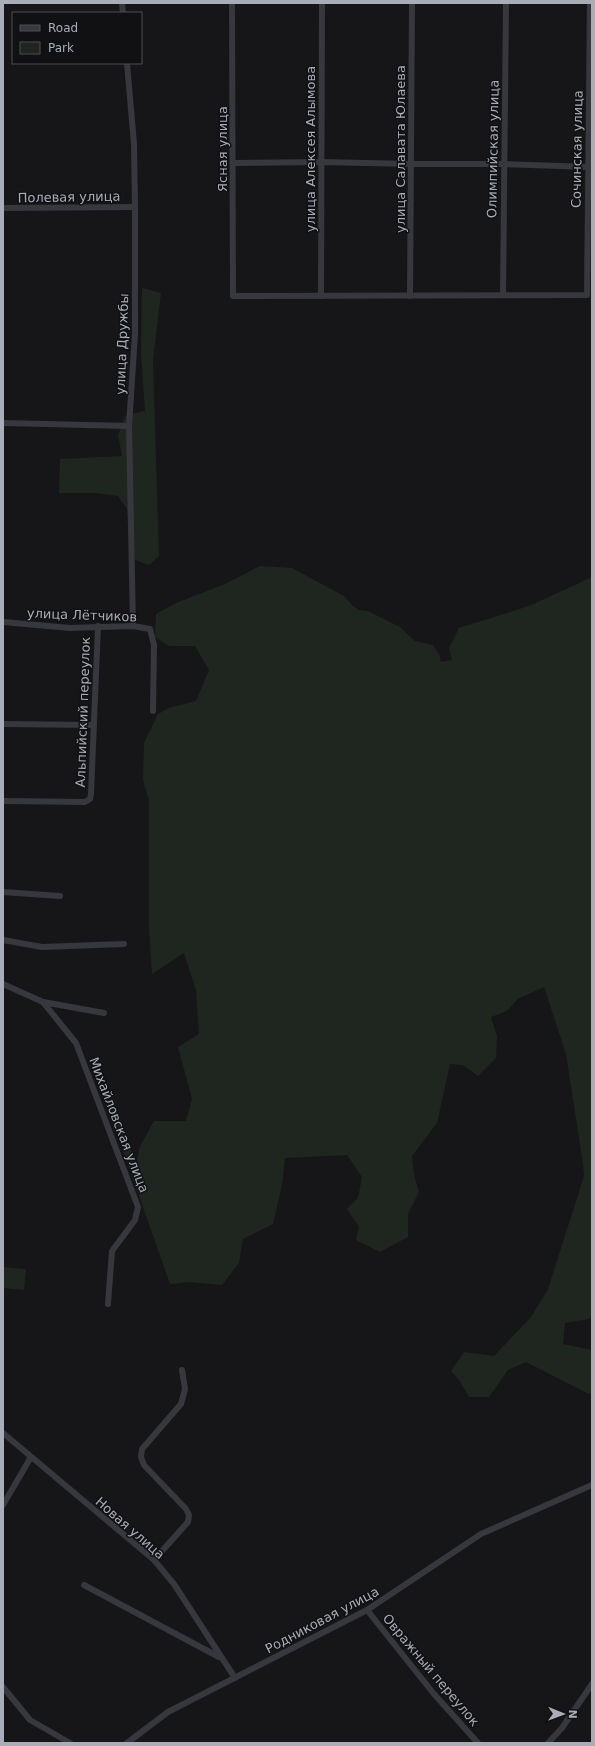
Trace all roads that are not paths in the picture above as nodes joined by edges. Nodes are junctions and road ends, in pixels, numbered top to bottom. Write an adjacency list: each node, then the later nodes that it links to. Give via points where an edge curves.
1 (232, 3): 8 (street, Ясная улица)
2 (322, 3): 7 (street, улица Алексея Алымова)
3 (412, 3): 9 (street, улица Салавата Юлаева)
4 (506, 3): 10 (street, Олимпийская улица)
5 (590, 3): 11 (street, Сочинская улица)
6 (127, 64): 12 (street, улица Дружбы)
7 (321, 162): 8 (street); 9 (street); 14 (street, улица Алексея Алымова)
8 (233, 163): 14 (street, Ясная улица, via 233,296)
9 (411, 164): 10 (street); 15 (street, улица Салавата Юлаева)
10 (504, 164): 11 (street); 16 (street, Олимпийская улица)
11 (590, 167): 16 (street, Сочинская улица, via 587,295)
12 (136, 207): 13 (street, Полевая улица); 18 (street, улица Дружбы, via 135,334)
13 (3, 208)
14 (321, 296): 15 (street)
15 (410, 296): 16 (street)
16 (502, 296)
17 (3, 422): 18 (street)
18 (129, 426): 21 (street, улица Дружбы)
19 (3, 622): 20 (street, улица Лётчиков, via 70,628)
20 (98, 626): 21 (street, улица Лётчиков); 24 (street, Альпийский переулок)
21 (133, 626): 22 (street, улица Лётчиков, via 150,629 154,645)
22 (153, 711)
23 (3, 724): 24 (street)
24 (94, 725): 25 (street, Альпийский переулок, via 90,799 85,802)
25 (3, 801)
26 (3, 892): 27 (street)
27 (60, 896)
28 (3, 940): 29 (street, via 42,947)
29 (124, 944)
30 (3, 984): 31 (street, Михайловская улица)
31 (43, 1002): 32 (street); 33 (street, Михайловская улица, via 76,1043 138,1207 135,1220 112,1250)
32 (104, 1013)
33 (108, 1304)
34 (182, 1370): 39 (street, via 185,1389 181,1404 142,1449 141,1457 144,1465 186,1509 189,1515 188,1522)
35 (3, 1433): 36 (street, Новая улица)
36 (31, 1457): 38 (street); 39 (street, Новая улица)
37 (592, 1485): 41 (street, Родниковая улица, via 481,1534)
38 (3, 1505)
39 (154, 1560): 42 (street, Новая улица, via 174,1584)
40 (84, 1585): 42 (street)
41 (367, 1610): 43 (street, Родниковая улица); 48 (street, Овражный переулок, via 434,1694)
42 (220, 1657): 43 (street, Новая улица)
43 (235, 1678): 47 (street, Родниковая улица, via 168,1712)
44 (592, 1684): 49 (street, via 562,1728)
45 (3, 1687): 46 (street, via 30,1720)
46 (70, 1743)
47 (127, 1743)
48 (478, 1743)
49 (548, 1743)

